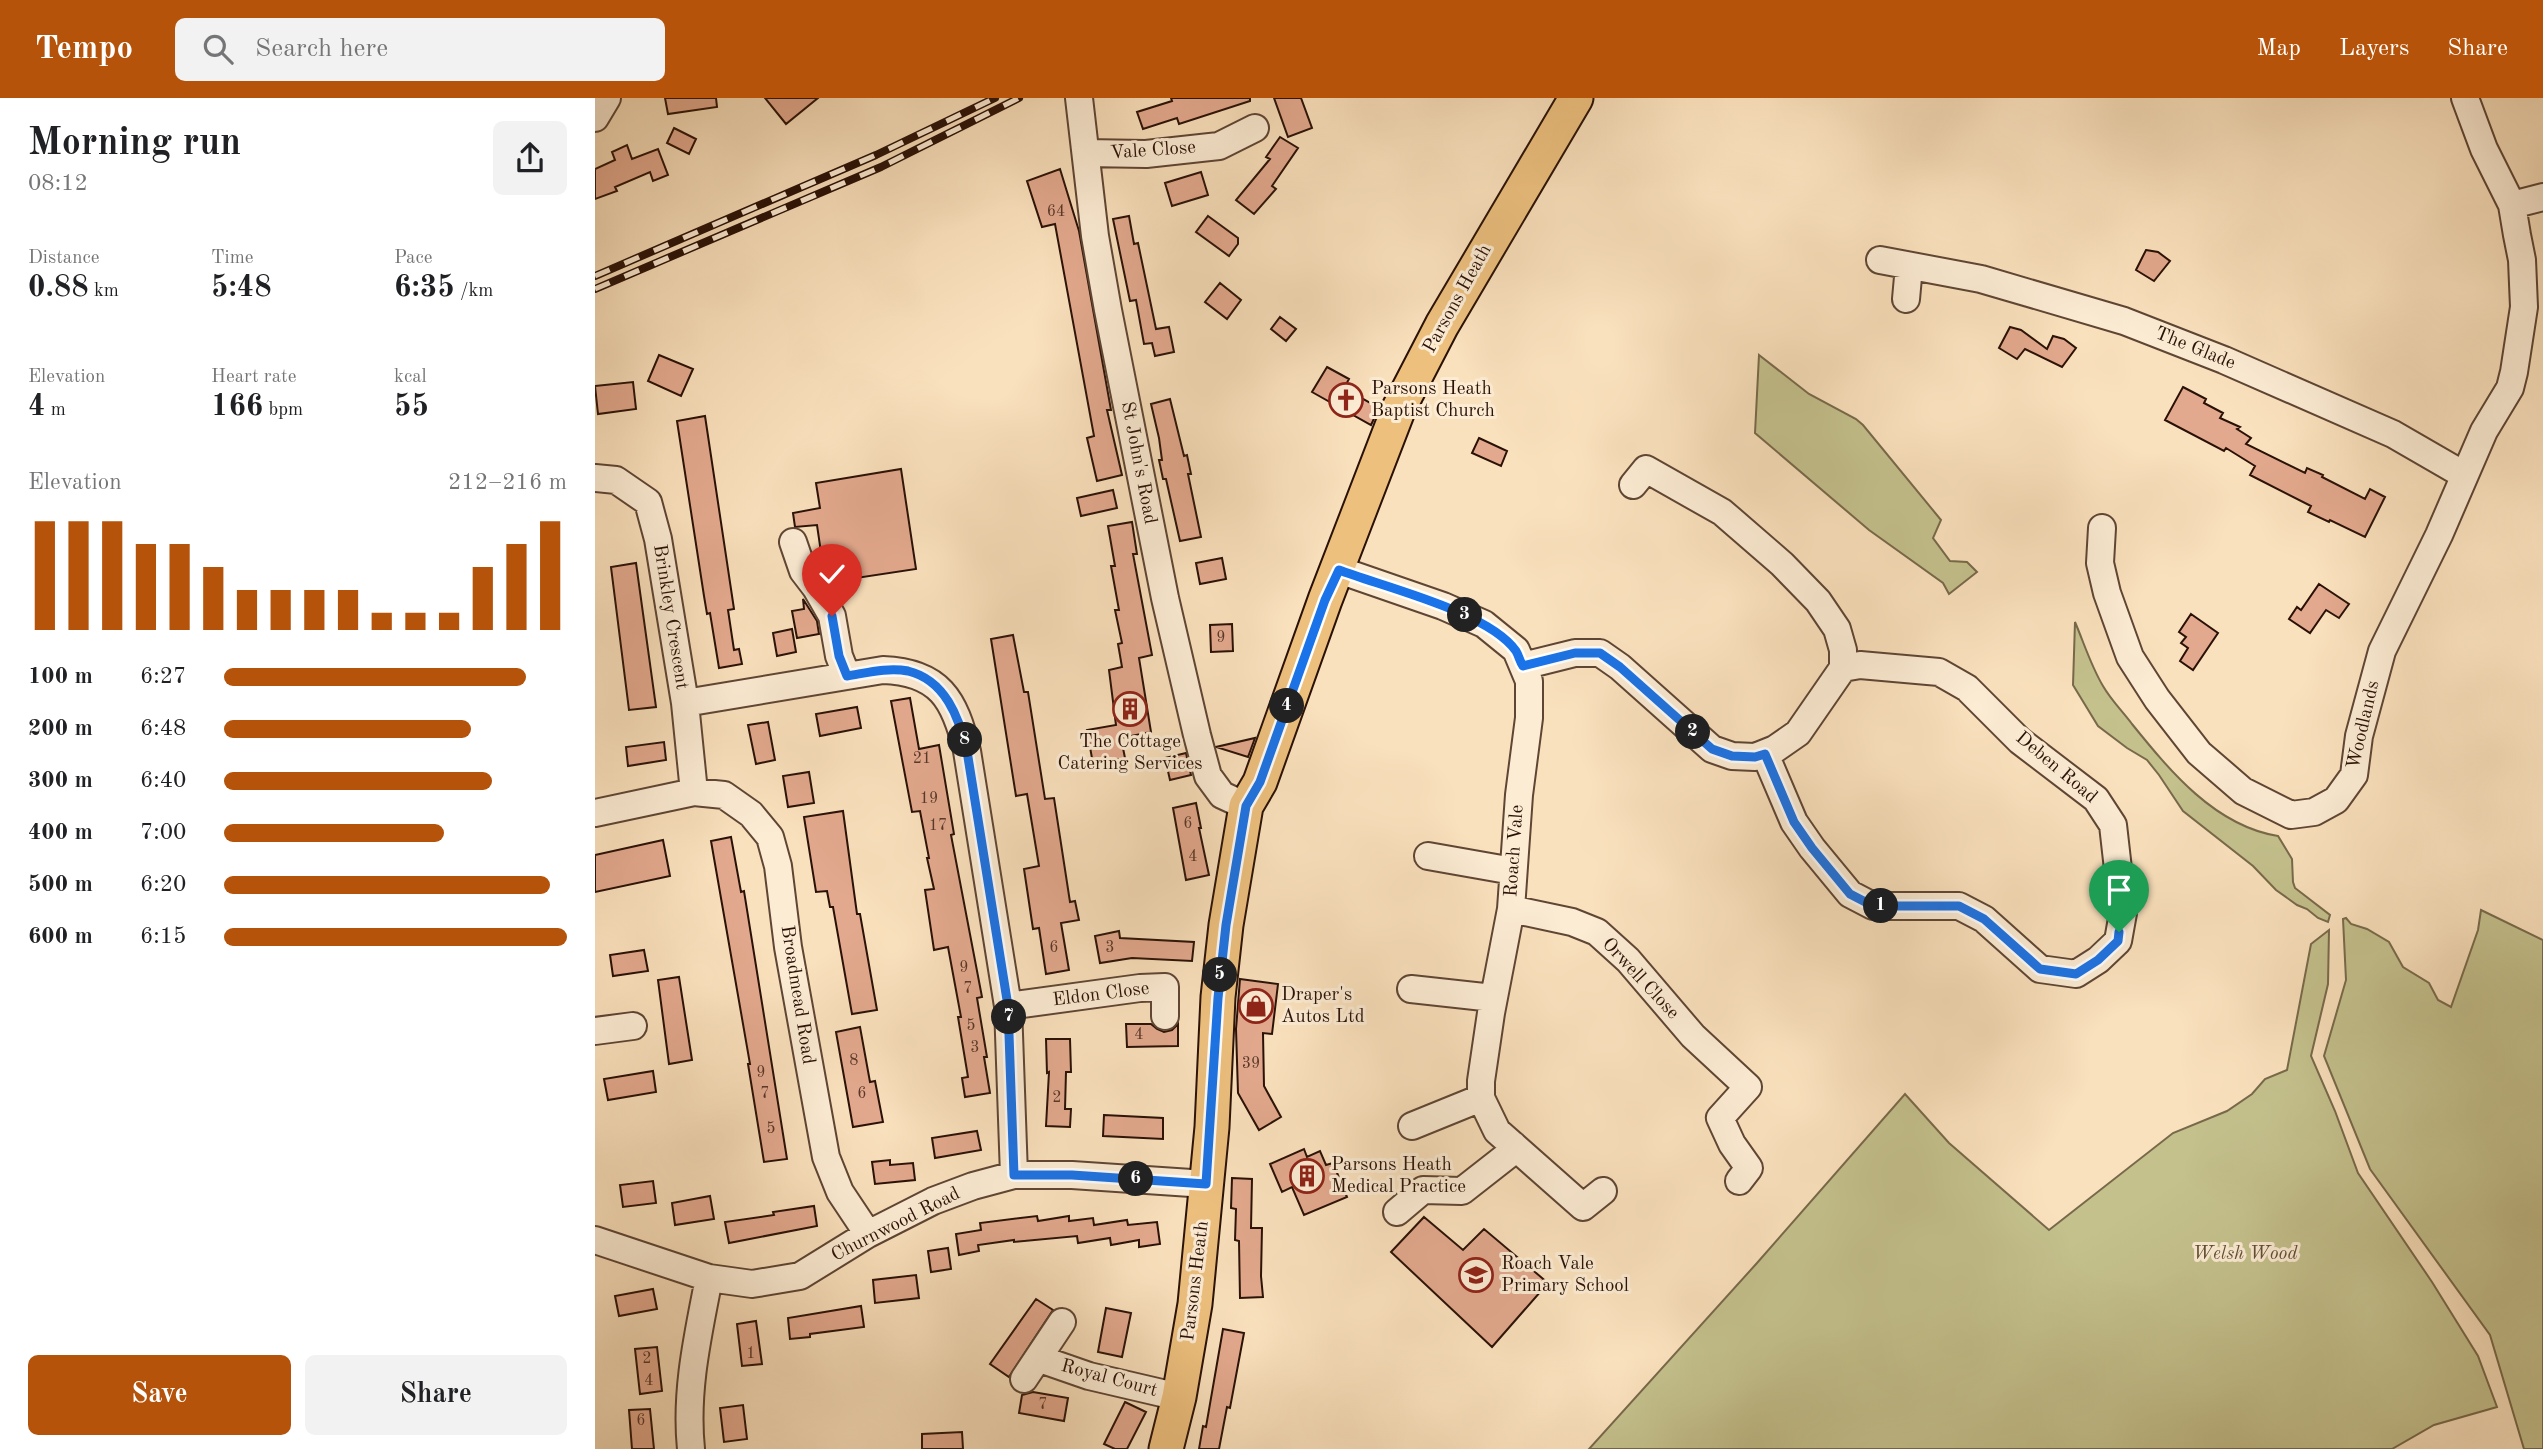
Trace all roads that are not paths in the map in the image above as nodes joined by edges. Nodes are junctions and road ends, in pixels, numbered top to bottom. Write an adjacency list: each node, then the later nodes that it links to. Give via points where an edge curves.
1 (607, 98): 5 (street)
2 (1079, 98): 7 (street, St John's Road)
3 (1576, 98): 19 (main road, Parsons Heath, via 1442,324 1399,408)
4 (2465, 98): 9 (street, Woodlands)
5 (595, 118)
6 (1255, 128): 7 (street, Vale Close, via 1223,157)
7 (1086, 153): 26 (street, St John's Road, via 1108,310 1197,735 1208,776 1222,794)
8 (2543, 197): 9 (street)
9 (2512, 205): 13 (street, Woodlands)
10 (1880, 260): 11 (street, The Glade)
11 (1909, 266): 12 (street); 14 (street, The Glade, via 1981,279 2125,321 2393,434)
12 (1906, 299)
13 (2534, 305): 14 (street, Woodlands, via 2509,388)
14 (2464, 475): 17 (street, Woodlands, via 2382,650 2359,736 2354,775 2336,800 2314,812 2291,816 2243,791 2199,753 2157,699 2130,657 2108,593 2100,563)
15 (595, 478): 23 (street, Brinkley Crescent, via 616,480 648,502)
16 (1633, 485): 21 (street, via 1646,468 1723,512 1818,601 1837,629)
17 (2102, 528)
18 (793, 542): 22 (street, via 803,571 832,616)
19 (1339, 570): 20 (street, Roach Vale, via 1484,624 1515,650); 26 (main road, Parsons Heath, via 1260,782)
20 (1523, 666): 24 (street, via 1575,653 1600,653 1712,749 1732,756); 29 (street, Roach Vale, via 1529,681 1529,718)
21 (1843, 668): 24 (street, via 1798,733); 24 (street, Deben Road, via 1860,665 1939,672 1967,688 2020,741 2096,799 2113,825 2123,913 2118,941 2076,974 2040,969 1984,919 1959,906 1873,906 1850,894 1794,822)
22 (847, 676): 23 (street); 33 (street, via 908,671 929,681 949,699 961,723)
23 (685, 703): 25 (street, Brinkley Crescent)
24 (1765, 754)
25 (694, 792): 27 (street); 45 (street, Broadmead Road, via 724,795 751,814 770,837 826,1157 840,1192)
26 (1246, 806): 42 (main road, Parsons Heath, via 1218,998)
27 (595, 813)
28 (1428, 856): 29 (street)
29 (1513, 871): 30 (street, Roach Vale)
30 (1511, 909): 32 (street, Roach Vale); 41 (street, Orwell Close, via 1597,932 1628,960 1693,1036 1748,1087 1720,1118 1749,1168)
31 (1411, 989): 32 (street)
32 (1493, 998): 37 (street, Roach Vale)
33 (1008, 1006): 34 (street, Eldon Close, via 1165,988); 40 (street)
34 (1165, 1016)
35 (633, 1026): 36 (street)
36 (595, 1031)
37 (1481, 1098): 38 (street); 39 (street, via 1497,1130)
38 (1412, 1126)
39 (1513, 1144): 43 (street); 44 (street, via 1508,1156 1462,1191 1423,1190)
40 (1014, 1175): 42 (street, Churnwood Road); 45 (street, Churnwood Road, via 933,1201)
41 (1739, 1181)
42 (1206, 1184): 49 (main road, Parsons Heath, via 1195,1304)
43 (1596, 1206)
44 (1397, 1212)
45 (868, 1234): 47 (street, Churnwood Road, via 800,1276 752,1284)
46 (595, 1240): 47 (street, Churnwood Road)
47 (709, 1278): 50 (street, via 688,1417)
48 (1062, 1322): 49 (street, Royal Court, via 1032,1369 1089,1376)
49 (1179, 1397): 51 (main road, Parsons Heath)
50 (691, 1449)
51 (1166, 1449)

